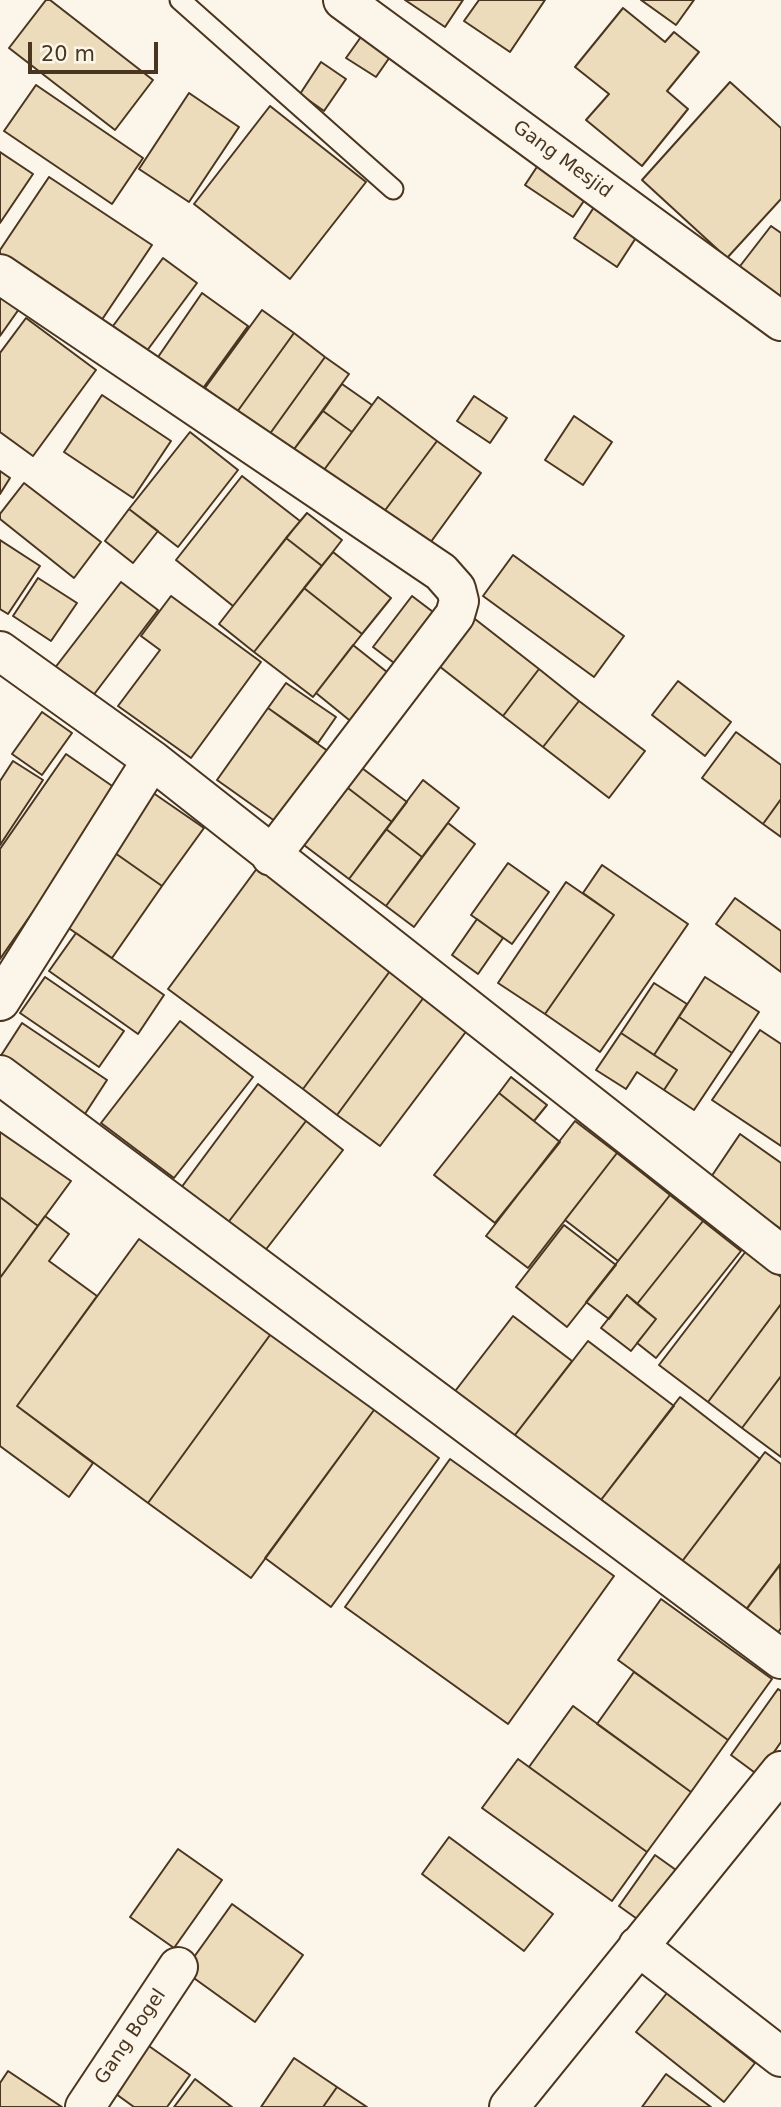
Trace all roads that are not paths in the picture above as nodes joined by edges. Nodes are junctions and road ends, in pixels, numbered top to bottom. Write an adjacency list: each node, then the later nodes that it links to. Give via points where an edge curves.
1 (180, 0): 3 (lane)
2 (343, 0): 5 (street, Gang Mesjid)
3 (393, 188)
4 (0, 274): 8 (street, via 441,572 456,589 455,615)
5 (781, 321)
6 (0, 651): 7 (street)
7 (152, 761): 8 (street); 9 (street)
8 (271, 856): 11 (street)
9 (0, 1001)
10 (0, 1075): 12 (street)
11 (781, 1255)
12 (781, 1659)
13 (781, 1771): 14 (street)
14 (638, 1946): 16 (street); 18 (street)
15 (178, 1967): 17 (street, Gang Bogel)
16 (781, 2057)
17 (85, 2107)
18 (509, 2107)

